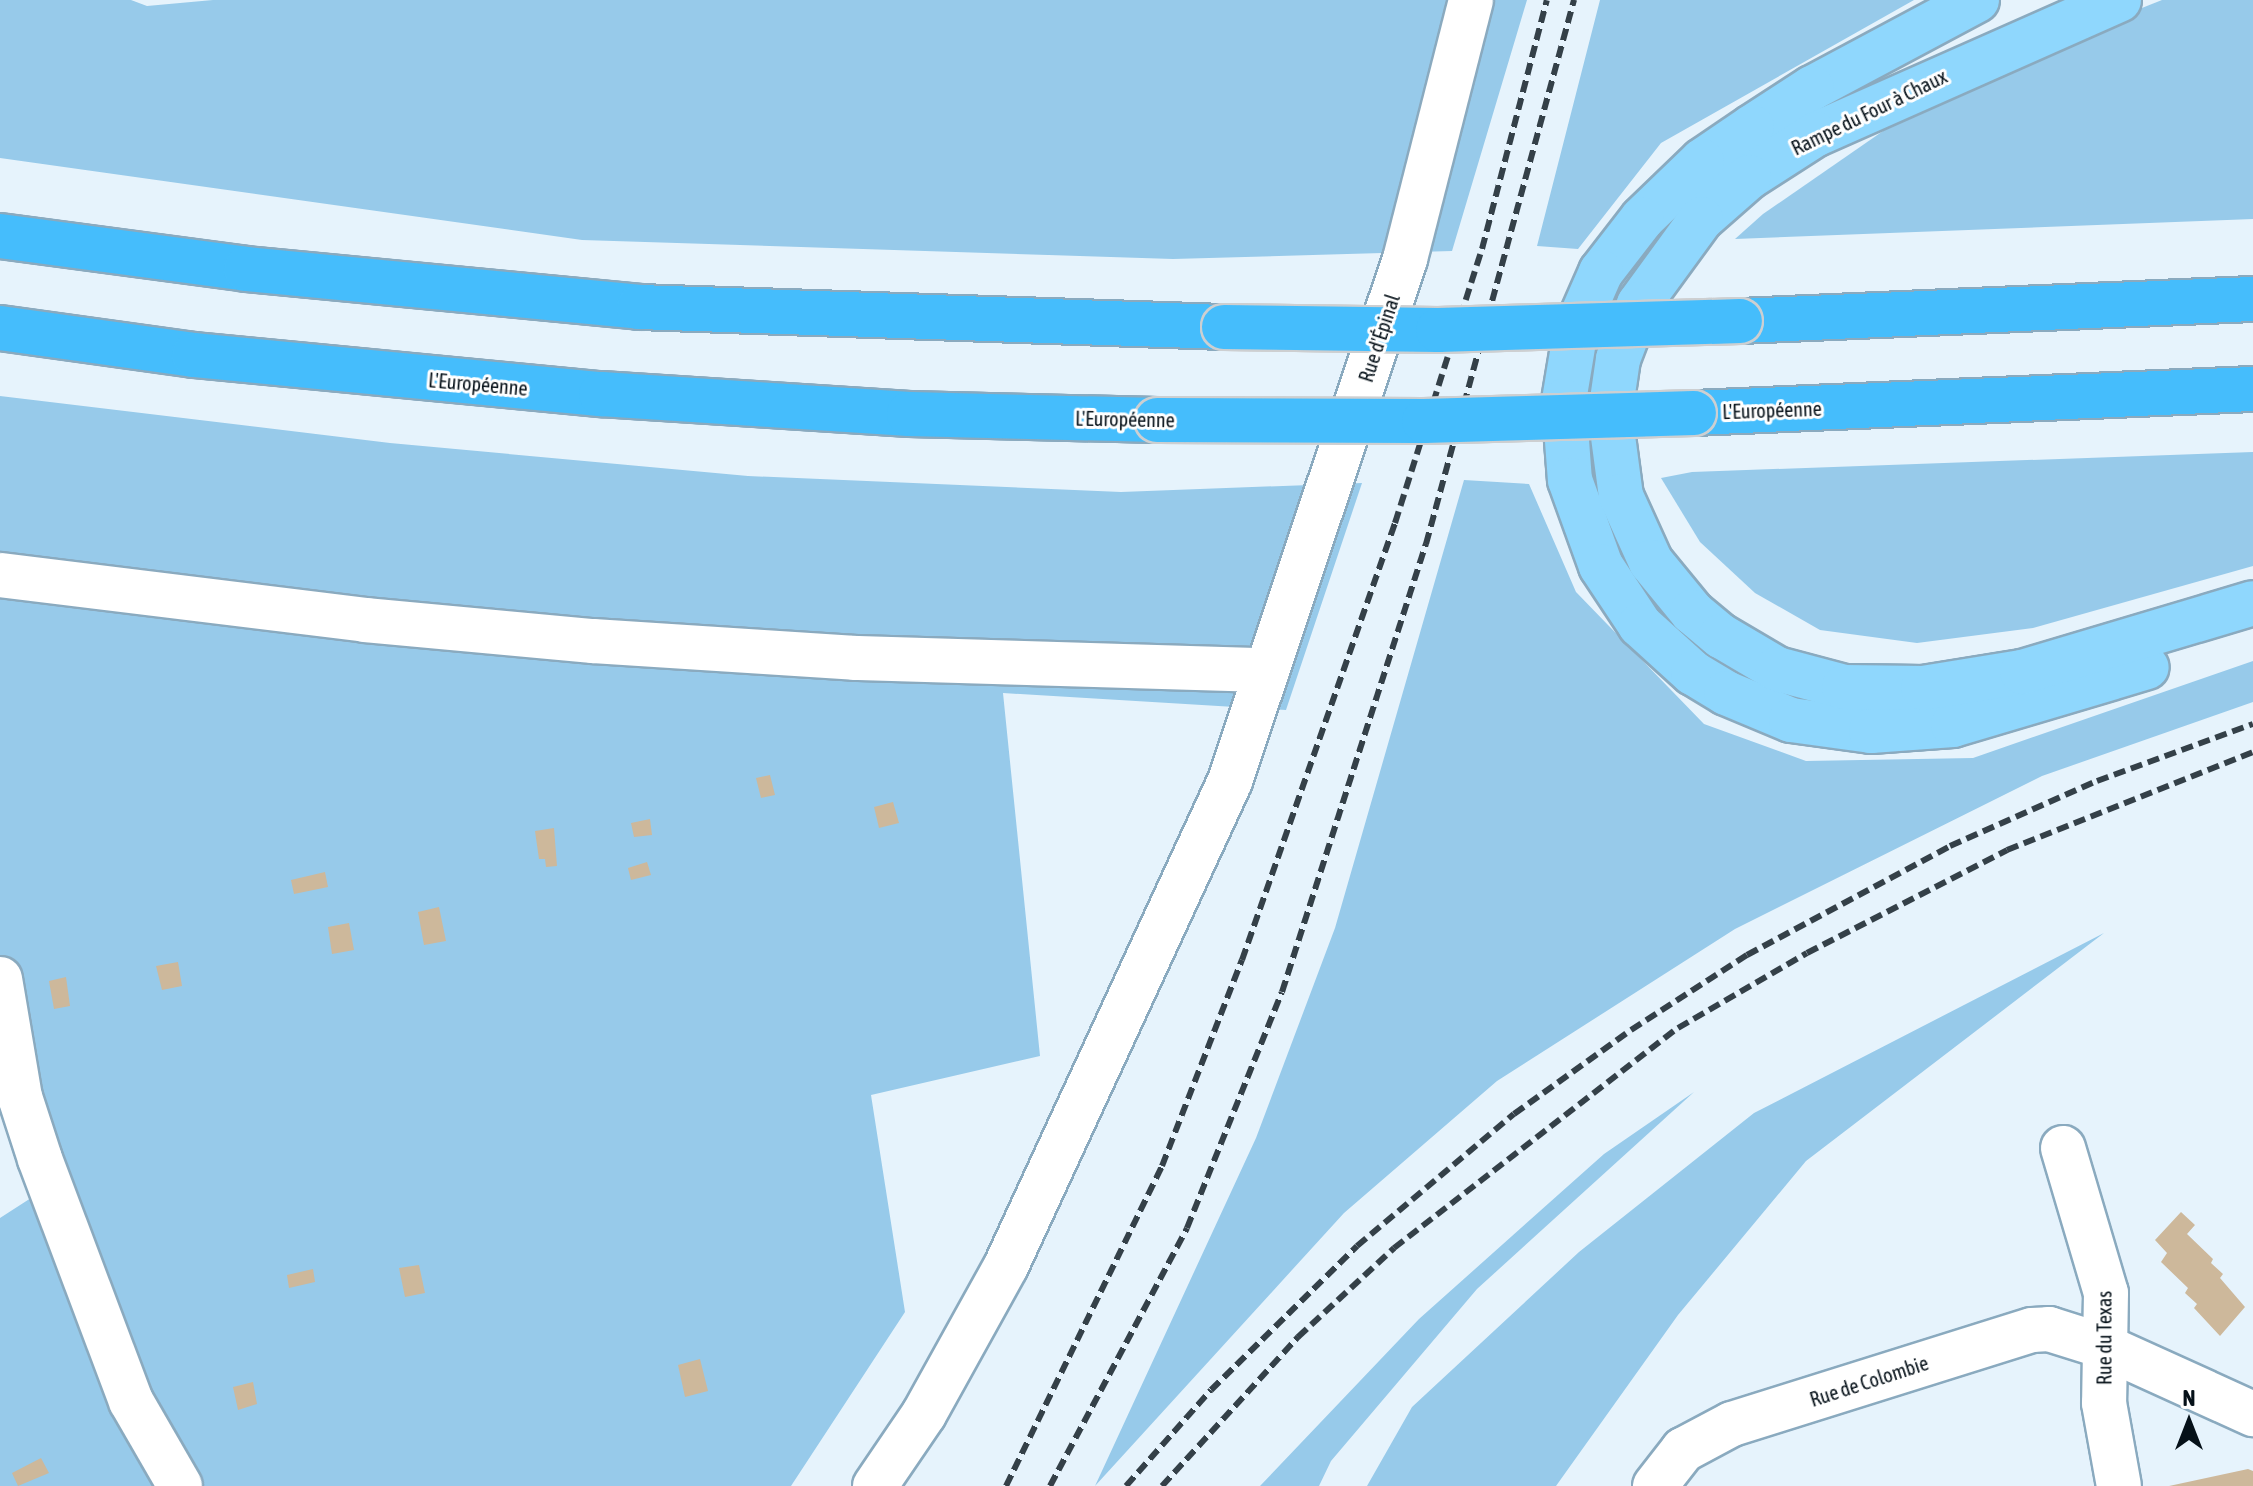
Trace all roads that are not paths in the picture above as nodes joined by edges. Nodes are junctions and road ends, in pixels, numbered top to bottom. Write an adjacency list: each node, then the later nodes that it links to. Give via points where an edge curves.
1 (1471, 0): 11 (street, Rue d'Épinal, via 1415,229)
2 (1977, 0): 10 (main road, Rampe du Four à Chaux, via 1812,88 1702,161 1668,190 1619,247 1576,329 1564,401 1570,480 1588,538 1617,594 1663,650 1715,687 1760,709 1830,728 1915,730 2003,714)
3 (2119, 0): 9 (main road, Rampe du Four à Chaux, via 1816,134 1749,177 1701,219 1639,304 1618,359 1610,414 1621,496 1651,562 1692,612 1777,669 1844,687 1923,688 2022,672)
4 (0, 236): 5 (highway, bridge, via 261,271 639,307 1224,327 1438,330)
5 (2253, 299)
6 (0, 328): 7 (highway, L'Européenne, bridge, via 194,355 601,394 909,414 1424,421)
7 (2253, 389)
8 (0, 575): 11 (street, via 365,620 593,641 871,659)
9 (2253, 603)
10 (2253, 632)
11 (1267, 670): 17 (street, Rue d'Épinal, via 1230,781 1006,1266 924,1414)
12 (0, 979): 16 (street, via 20,1097 40,1159 131,1401)
13 (2063, 1148): 14 (street, Rue du Texas, via 2101,1264 2106,1293)
14 (2103, 1346): 15 (street, Rue de Colombie); 18 (street, Rue de Colombie, via 2049,1329 1993,1342 1732,1424 1683,1450); 19 (street, Rue du Texas, via 2104,1403)
15 (2253, 1414)
16 (180, 1486)
17 (875, 1486)
18 (1655, 1486)
19 (2119, 1486)

